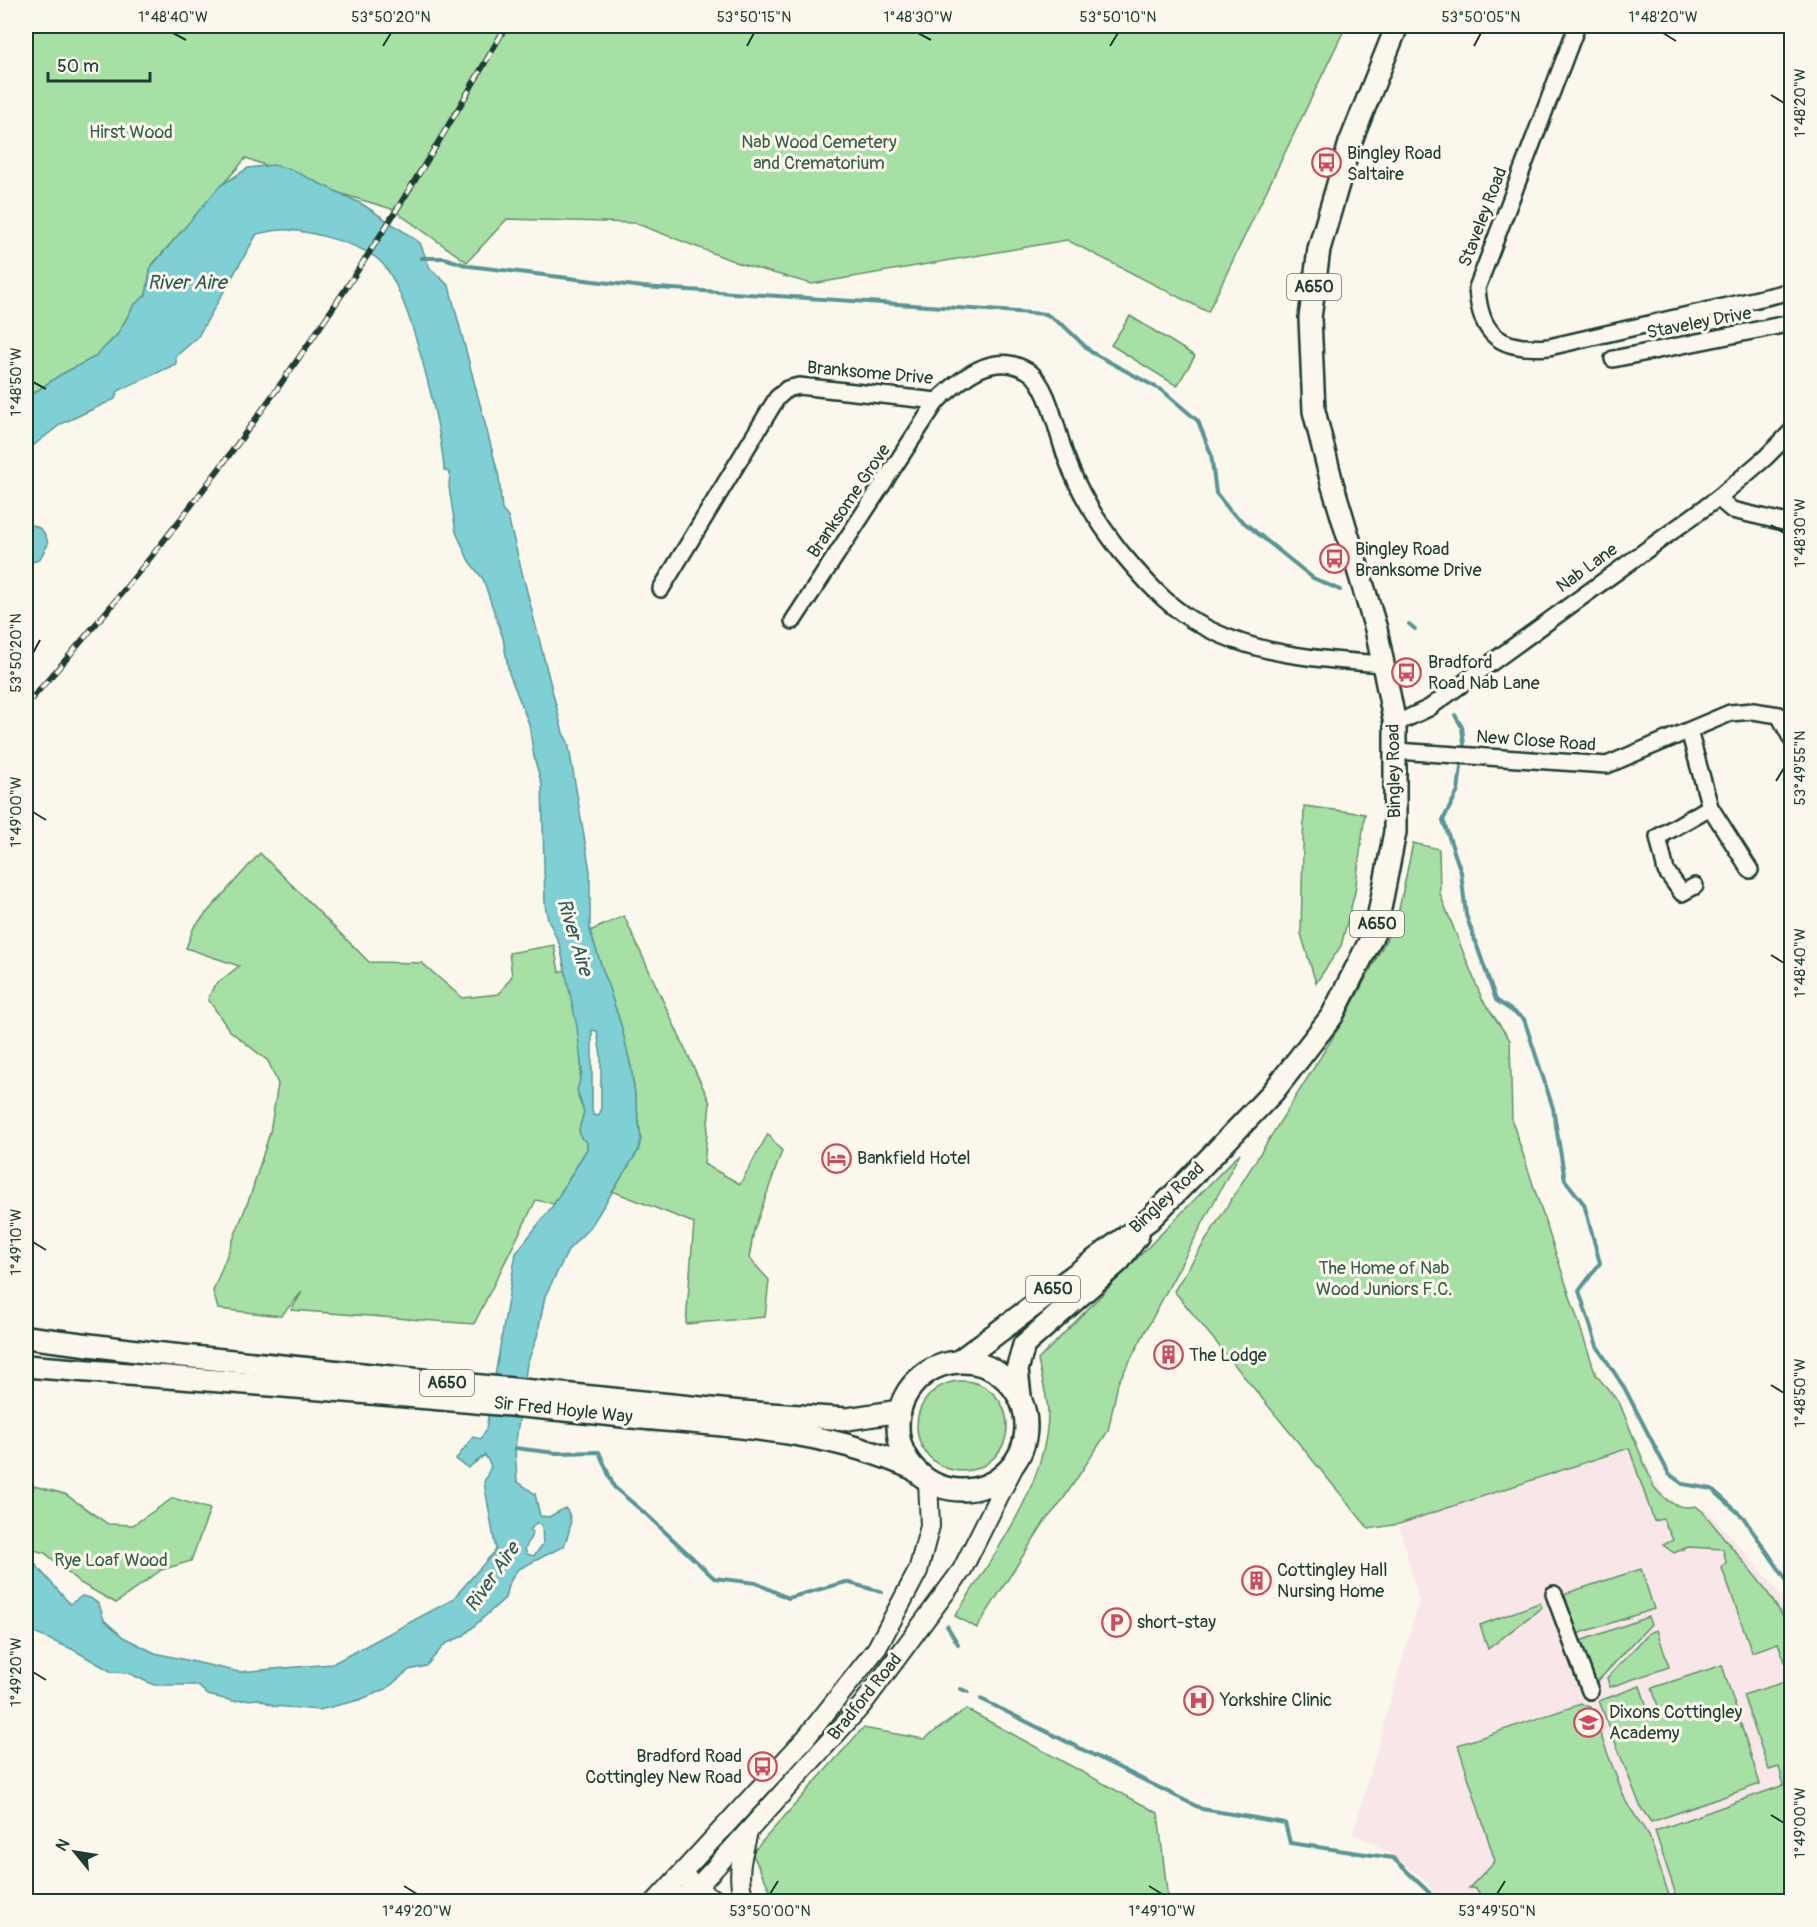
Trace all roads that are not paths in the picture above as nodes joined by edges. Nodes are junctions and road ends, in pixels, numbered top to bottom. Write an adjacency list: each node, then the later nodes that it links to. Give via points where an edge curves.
1 (1397, 26): 12 (highway, Bingley Road / A650, via 1347,154 1319,249 1310,318 1314,411)
2 (1577, 26): 3 (street, Staveley Road, via 1477,288 1478,311 1487,328 1504,342 1522,349 1549,347)
3 (1791, 291)
4 (1791, 323): 5 (street, Staveley Drive)
5 (1613, 359)
6 (937, 401): 10 (street, Branksome Drive, via 799,386 787,389 777,398); 11 (street, Branksome Grove); 12 (street, Branksome Drive, via 961,379 993,364 1014,365 1030,372 1046,392 1076,484 1097,521 1163,598 1217,634 1312,659)
7 (1791, 431): 8 (street, Nab Lane)
8 (1718, 498): 9 (street, via 1732,510); 14 (street, Nab Lane, via 1429,708)
9 (1791, 524)
10 (661, 590)
11 (793, 621)
12 (1385, 664): 14 (highway, Bingley Road / A650)
13 (1785, 716): 15 (street, New Close Road, via 1754,711 1730,713); 16 (street, New Close Road)
14 (1395, 724): 17 (highway, Bingley Road / A650)
15 (1689, 731): 17 (street, New Close Road, via 1607,765); 18 (street)
16 (1791, 740)
17 (1396, 751): 21 (highway, Bingley Road / A650, via 1395,832 1376,929 1332,1016 1273,1092)
18 (1710, 807): 19 (street); 20 (street, via 1658,837 1666,871 1682,893)
19 (1750, 870)
20 (1695, 886)
21 (1150, 1219): 23 (highway, Bingley Road / A650); 25 (highway, A650, via 1119,1261 1024,1345 1017,1370)
22 (26, 1337): 27 (highway, Sir Fred Hoyle Way / A650)
23 (958, 1362): 25 (highway, A650, via 996,1371); 26 (highway, A650, via 921,1377)
24 (26, 1366): 27 (highway, Sir Fred Hoyle Way / A650)
25 (1021, 1400): 28 (highway, A650, via 1026,1420 1025,1442)
26 (900, 1411): 27 (highway, Sir Fred Hoyle Way / A650, via 847,1419); 29 (highway, via 898,1432 903,1452)
27 (740, 1420): 29 (highway, Sir Fred Hoyle Way / A650, via 874,1451)
28 (1016, 1461): 29 (highway, A650, via 1002,1477 965,1491 946,1488); 32 (main road, Bradford Road, via 962,1570 862,1705)
29 (921, 1475): 33 (main road, Bradford Road, via 930,1526 918,1571 877,1648 805,1739)
30 (1554, 1594): 31 (street)
31 (1590, 1691)
32 (748, 1832): 34 (main road, Bradford Road); 36 (main road, via 740,1862)
33 (686, 1867): 34 (main road); 35 (main road); 37 (main road, Bradford Road)
34 (712, 1871): 35 (main road, Bradford Road); 36 (main road)
35 (695, 1889): 38 (main road, Bradford Road); 39 (main road)
36 (742, 1895)
37 (655, 1902)
38 (674, 1902)
39 (720, 1902)

